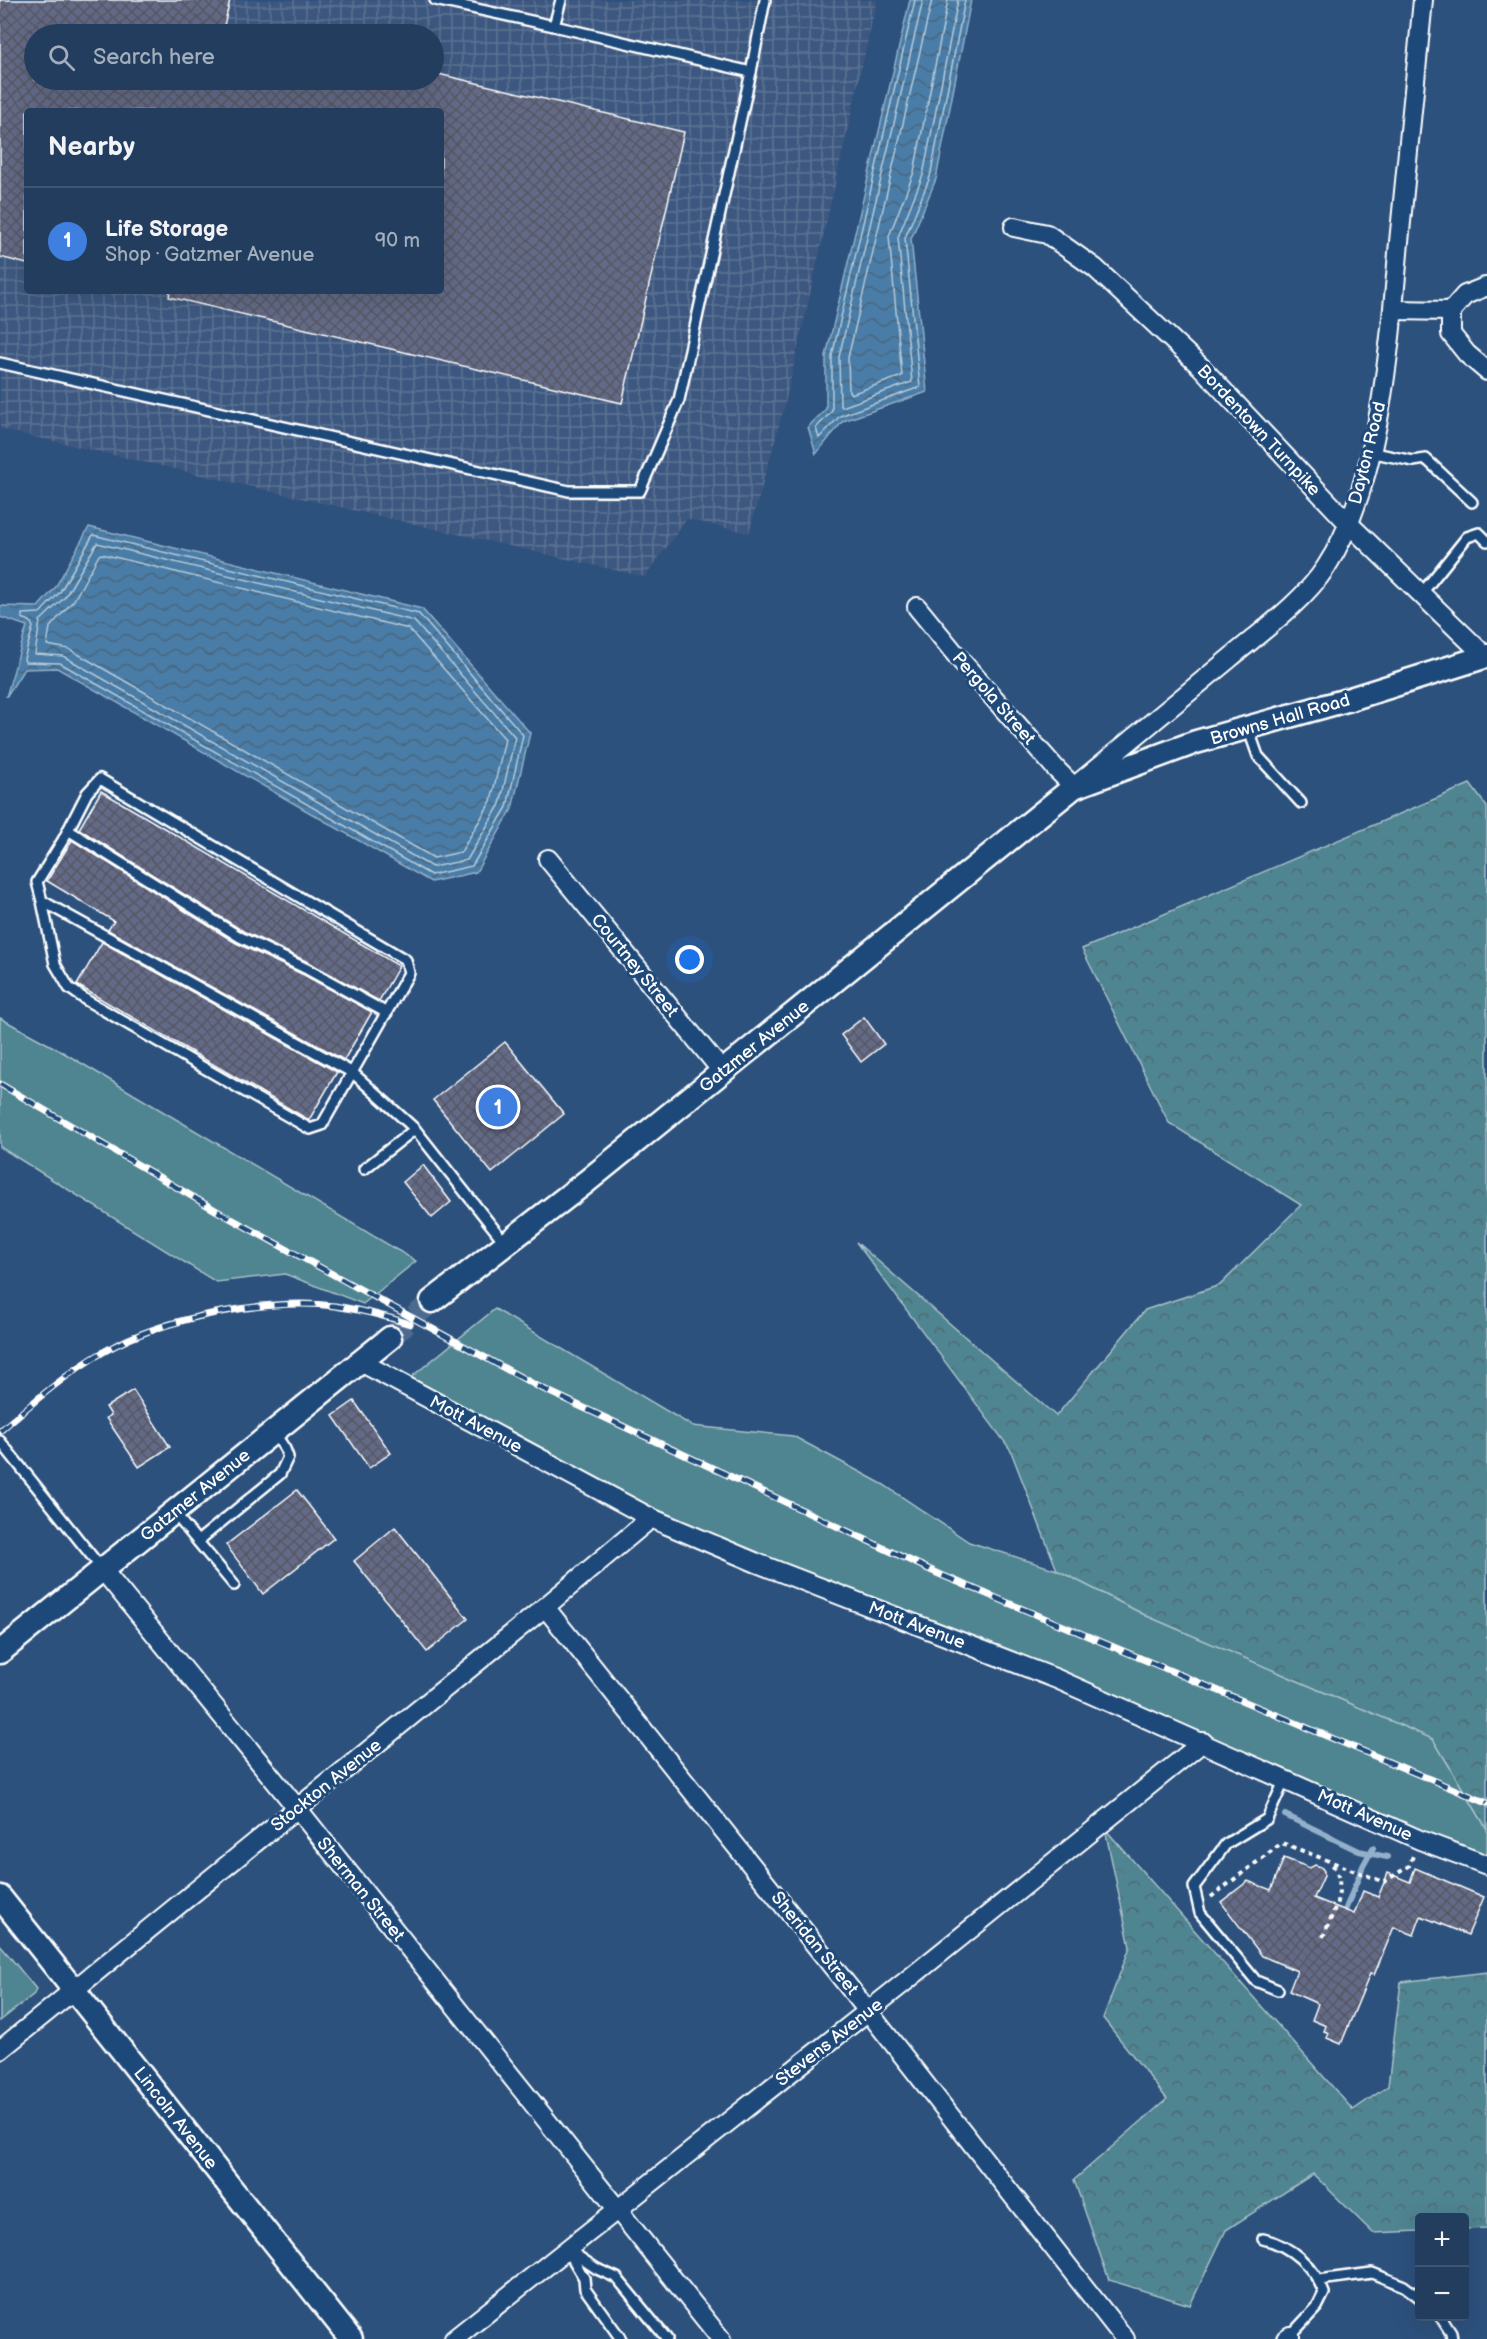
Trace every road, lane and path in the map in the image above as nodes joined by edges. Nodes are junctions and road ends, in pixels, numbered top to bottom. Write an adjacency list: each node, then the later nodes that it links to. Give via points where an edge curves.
1 (435, 0): 5 (lane)
2 (561, 0): 5 (lane)
3 (765, 0): 6 (lane)
4 (1423, 0): 9 (street, Dayton Road)
5 (554, 26): 6 (lane)
6 (750, 72): 11 (lane, via 679,400 640,490 569,491)
7 (1014, 227): 15 (street, Bordentown Turnpike, via 1047,234 1095,268 1201,367)
8 (1487, 287): 10 (street, via 1465,295)
9 (1393, 310): 10 (street); 13 (street, Dayton Road)
10 (1451, 311): 12 (street, via 1451,334)
11 (0, 363)
12 (1487, 371)
13 (1370, 452): 14 (lane, via 1413,461 1426,459); 15 (street, Dayton Road)
14 (1472, 502)
15 (1348, 523): 17 (street, Bordentown Turnpike); 21 (street, Dayton Road, via 1326,567 1297,600)
16 (1487, 541): 17 (lane, via 1479,533 1467,537)
17 (1422, 593): 19 (street, Bordentown Turnpike)
18 (917, 607): 21 (street, Pergola Street)
19 (1486, 657): 20 (street, Browns Hall Road)
20 (1248, 727): 21 (street, Browns Hall Road); 22 (lane, via 1258,756)
21 (1074, 787): 27 (street, Gatzmer Avenue)
22 (1301, 803)
23 (68, 830): 25 (lane, via 37,882); 26 (lane, via 240,937); 26 (lane, via 87,793 100,779 406,960 409,973)
24 (548, 859): 27 (street, Courtney Street)
25 (42, 901): 28 (lane); 28 (lane, via 55,964 69,988 310,1129 322,1125)
26 (387, 1013): 28 (lane)
27 (722, 1071): 31 (street, Gatzmer Avenue)
28 (353, 1073): 29 (lane)
29 (415, 1129): 30 (lane); 31 (lane)
30 (364, 1169)
31 (506, 1244): 32 (street, Gatzmer Avenue)
32 (432, 1301)
33 (390, 1338): 34 (street, Gatzmer Avenue)
34 (359, 1361): 35 (street, Gatzmer Avenue); 38 (street, Mott Avenue)
35 (273, 1432): 37 (street, Gatzmer Avenue); 39 (lane, via 288,1457 280,1474)
36 (0, 1441): 40 (lane, Sherman Street)
37 (174, 1513): 39 (lane); 40 (street, Gatzmer Avenue)
38 (651, 1518): 42 (street, Stockton Avenue); 44 (street, Mott Avenue, via 1057,1679)
39 (198, 1541): 41 (lane)
40 (102, 1569): 43 (street, Gatzmer Avenue); 46 (street, Sherman Street)
41 (234, 1585)
42 (545, 1607): 46 (street, Stockton Avenue); 55 (street, Sheridan Street)
43 (0, 1652)
44 (1203, 1742): 45 (street, Mott Avenue); 55 (street, Stevens Avenue)
45 (1285, 1779): 47 (street, Mott Avenue); 54 (lane, via 1267,1819 1226,1844 1194,1887 1200,1913 1256,1981)
46 (297, 1808): 53 (street, Stockton Avenue); 57 (street, Sherman Street)
47 (1420, 1840): 48 (path, via 1409,1866 1384,1882); 49 (street, Mott Avenue)
48 (1331, 1862): 51 (path, via 1282,1843); 52 (path, via 1340,1884)
49 (1487, 1865)
50 (0, 1897): 53 (street, Lincoln Avenue)
51 (1211, 1897)
52 (1323, 1937)
53 (75, 1990): 56 (street, Stockton Avenue); 64 (street, Lincoln Avenue)
54 (1278, 1990)
55 (868, 2011): 57 (street, Stevens Avenue); 69 (street, Sheridan Street)
56 (0, 2050)
57 (617, 2210): 59 (street, Stevens Avenue); 68 (street, Sherman Street)
58 (1263, 2239): 60 (lane, via 1275,2241 1303,2260)
59 (567, 2249): 65 (street, Stevens Avenue); 66 (lane, via 584,2278 585,2289); 67 (lane, via 617,2278)
60 (1319, 2280): 61 (lane, via 1372,2273); 63 (lane, via 1324,2293)
61 (1415, 2295)
62 (1443, 2321): 70 (lane)
63 (1288, 2337)
64 (351, 2339)
65 (454, 2339)
66 (621, 2339)
67 (667, 2339)
68 (721, 2339)
69 (1125, 2339)
70 (1452, 2339)

